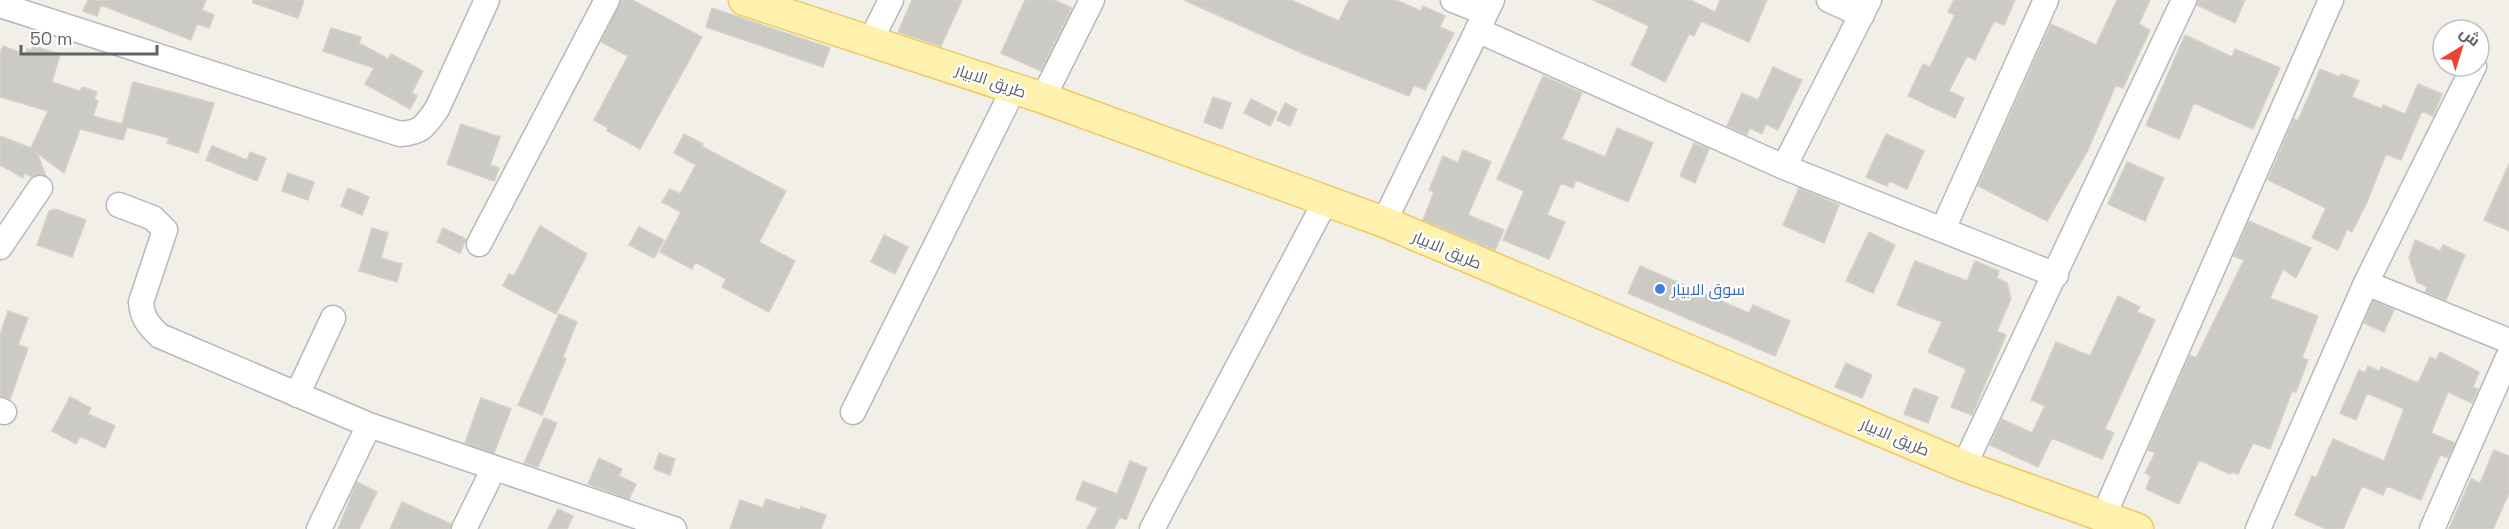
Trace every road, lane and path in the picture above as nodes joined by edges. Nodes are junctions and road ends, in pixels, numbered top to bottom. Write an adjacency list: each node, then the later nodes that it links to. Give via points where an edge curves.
1 (488, 0): 11 (street, via 436,109 416,133 399,134)
2 (607, 0): 24 (street)
3 (744, 0): 14 (main road, طريق الابيار)
4 (891, 0): 14 (street)
5 (1092, 0): 17 (street)
6 (1454, 0): 13 (street)
7 (1829, 0): 12 (street)
8 (2046, 0): 23 (street)
9 (2184, 0): 26 (street)
10 (2331, 0): 36 (street)
11 (0, 5)
12 (1865, 8): 18 (street)
13 (1484, 14): 18 (street); 22 (street)
14 (871, 40): 16 (main road, طريق الابيار)
15 (2468, 78): 27 (street)
16 (1013, 90): 17 (main road, طريق الابيار); 32 (street)
17 (1043, 98): 20 (main road, طريق الابيار)
18 (1784, 167): 23 (street)
19 (40, 188): 25 (street)
20 (1325, 202): 22 (main road, طريق الابيار); 41 (street)
21 (119, 205): 31 (street, via 153,218 165,230 141,302 149,326 160,336)
22 (1384, 222): 34 (main road, طريق الابيار)
23 (1943, 229): 26 (street)
24 (479, 244)
25 (0, 247)
26 (2056, 275): 34 (street)
27 (2367, 283): 29 (street); 43 (street)
28 (333, 318): 31 (street)
29 (2509, 341)
30 (2509, 355): 44 (street)
31 (297, 395): 33 (street)
32 (853, 412)
33 (369, 424): 35 (street); 38 (street)
34 (1964, 466): 36 (main road, طريق الابيار)
35 (494, 468): 37 (street); 39 (street)
36 (2103, 515): 42 (main road, طريق الابيار)
37 (639, 524): 40 (street)
38 (319, 529)
39 (464, 529)
40 (674, 529)
41 (1152, 529)
42 (2138, 529)
43 (2258, 529)
44 (2432, 529)

